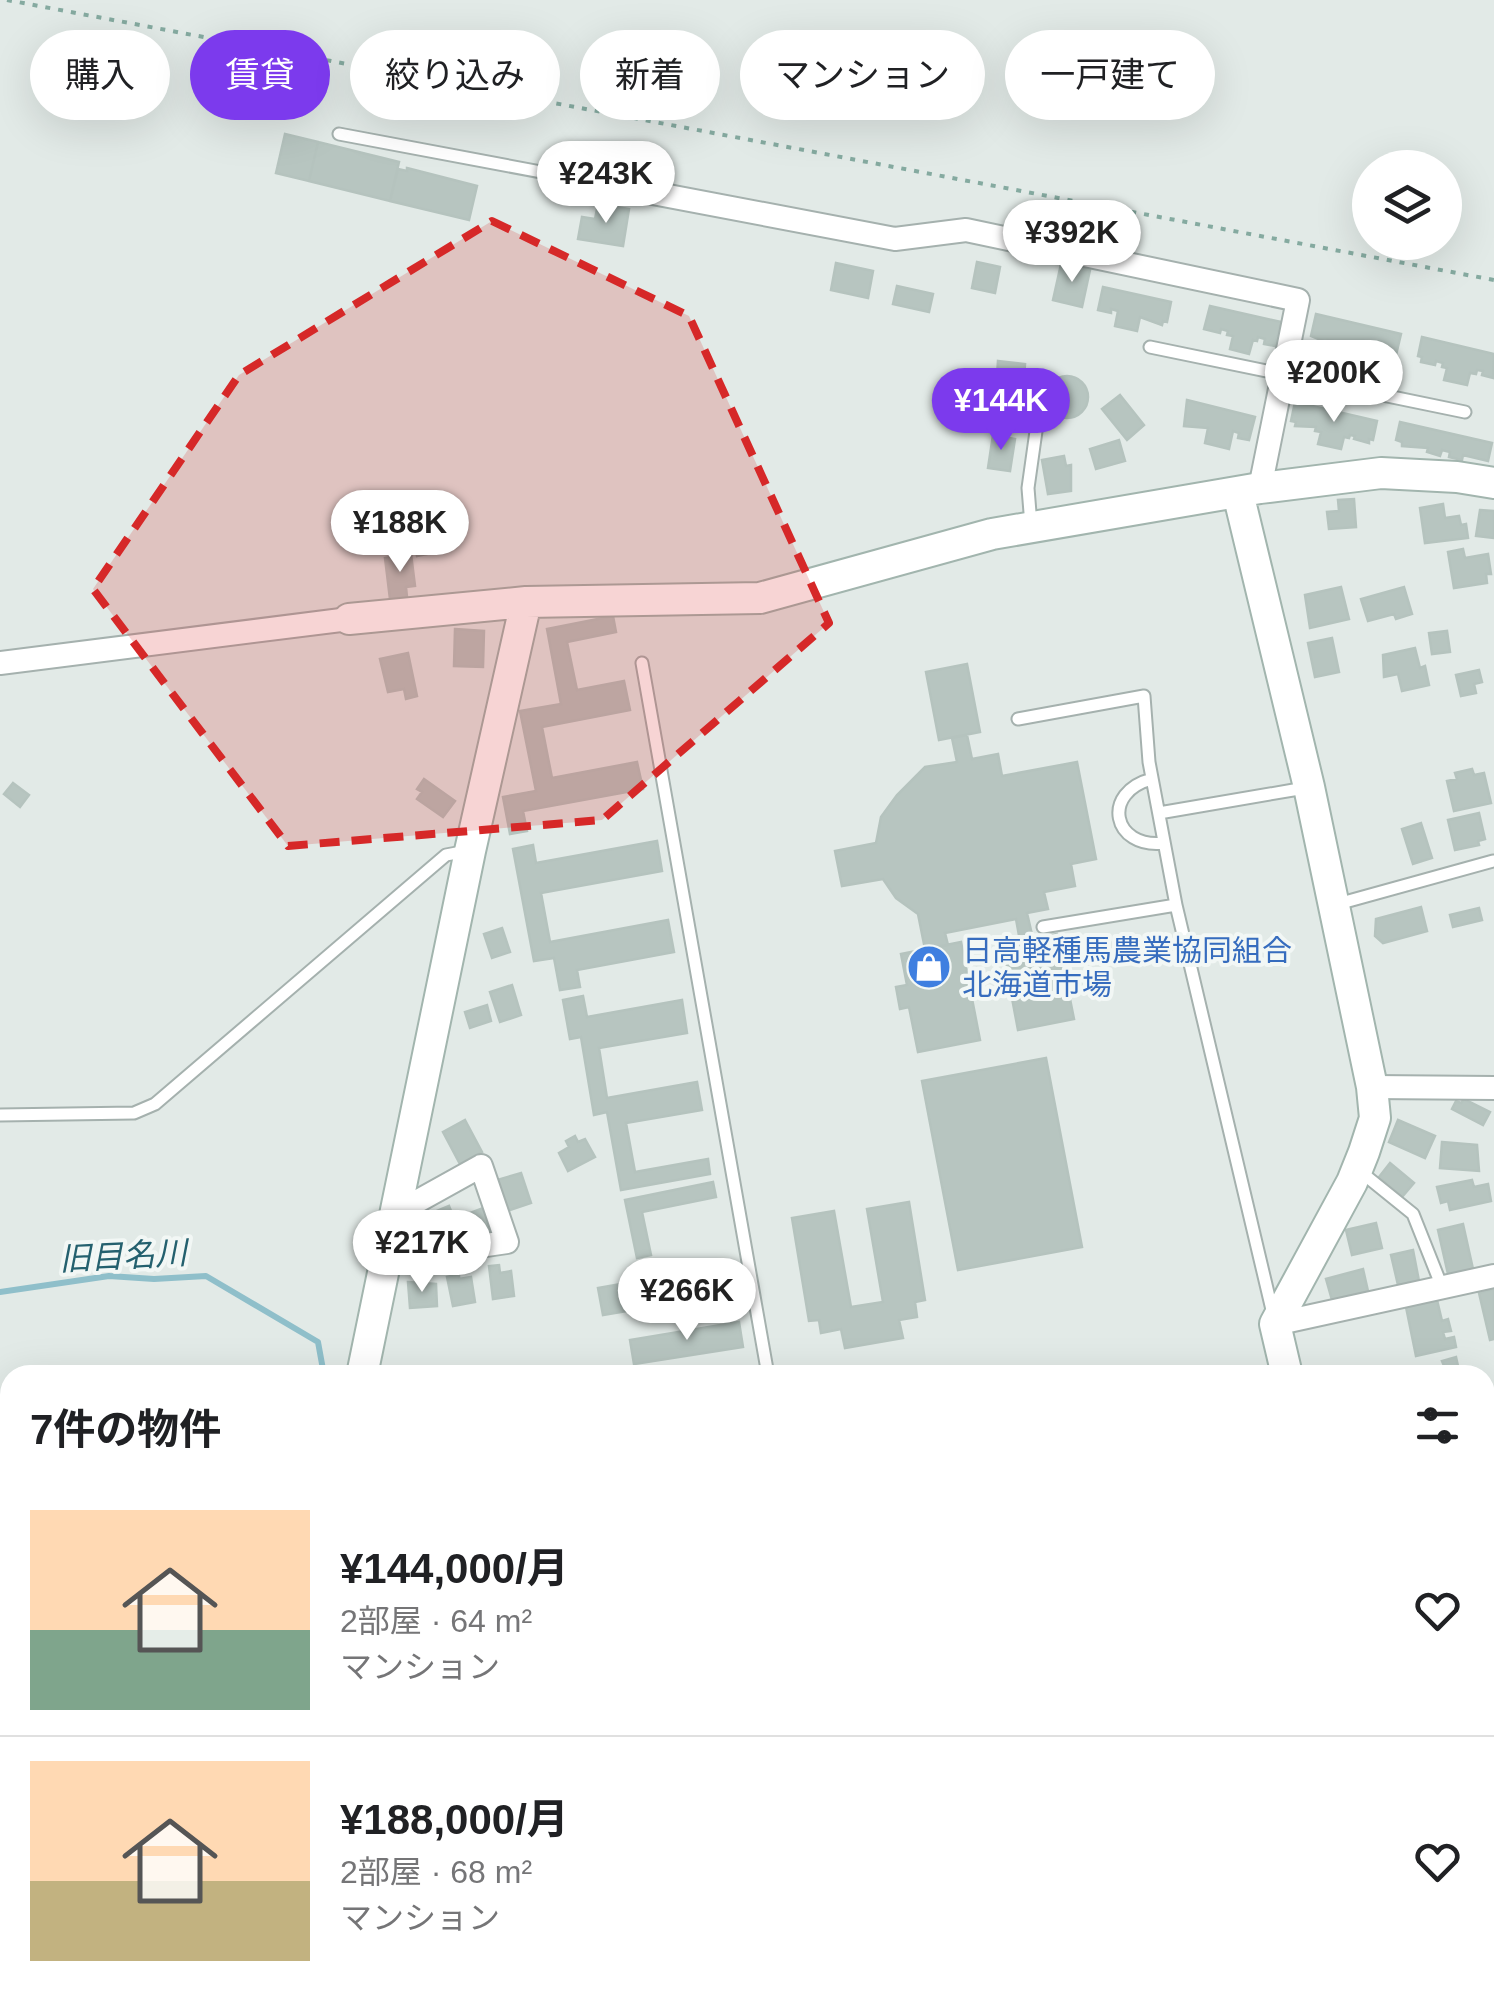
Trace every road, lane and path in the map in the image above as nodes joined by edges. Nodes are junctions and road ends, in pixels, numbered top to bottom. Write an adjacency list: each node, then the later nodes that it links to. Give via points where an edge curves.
1 (7, 0): 4 (path)
2 (339, 134): 3 (lane)
3 (622, 188): 6 (street, via 895,239 966,230 1298,300)
4 (1494, 280)
5 (1150, 347): 6 (lane)
6 (1284, 375): 8 (lane); 10 (street)
7 (1039, 410): 11 (lane, via 1028,488)
8 (1465, 412)
9 (1494, 483): 10 (street, via 1382,473)
10 (1249, 491): 11 (street); 18 (street)
11 (1031, 527): 12 (street, via 760,598)
12 (526, 602): 13 (street); 21 (street)
13 (348, 619): 14 (street)
14 (0, 662)
15 (642, 663): 36 (lane)
16 (1018, 719): 17 (lane, via 1144,696)
17 (1152, 779): 19 (lane); 20 (lane, via 1124,794 1119,810 1132,839)
18 (1310, 787): 19 (lane); 24 (street)
19 (1159, 813): 20 (lane)
20 (1164, 843): 23 (lane)
21 (470, 850): 28 (lane, via 446,855 155,1104 134,1112); 30 (street)
22 (1493, 861): 24 (lane)
23 (1176, 905): 25 (lane); 34 (lane)
24 (1334, 905): 26 (street)
25 (1043, 927)
26 (1372, 1088): 27 (street); 29 (street, via 1375,1118)
27 (1494, 1088)
28 (0, 1115)
29 (1357, 1169): 33 (lane, via 1413,1214); 34 (street)
30 (396, 1203): 31 (street); 31 (street, via 418,1200 481,1166 508,1242)
31 (384, 1260): 35 (street)
32 (1494, 1276): 33 (street)
33 (1442, 1287): 34 (street)
34 (1275, 1324): 37 (street)
35 (364, 1365)
36 (766, 1365)
37 (1285, 1365)

